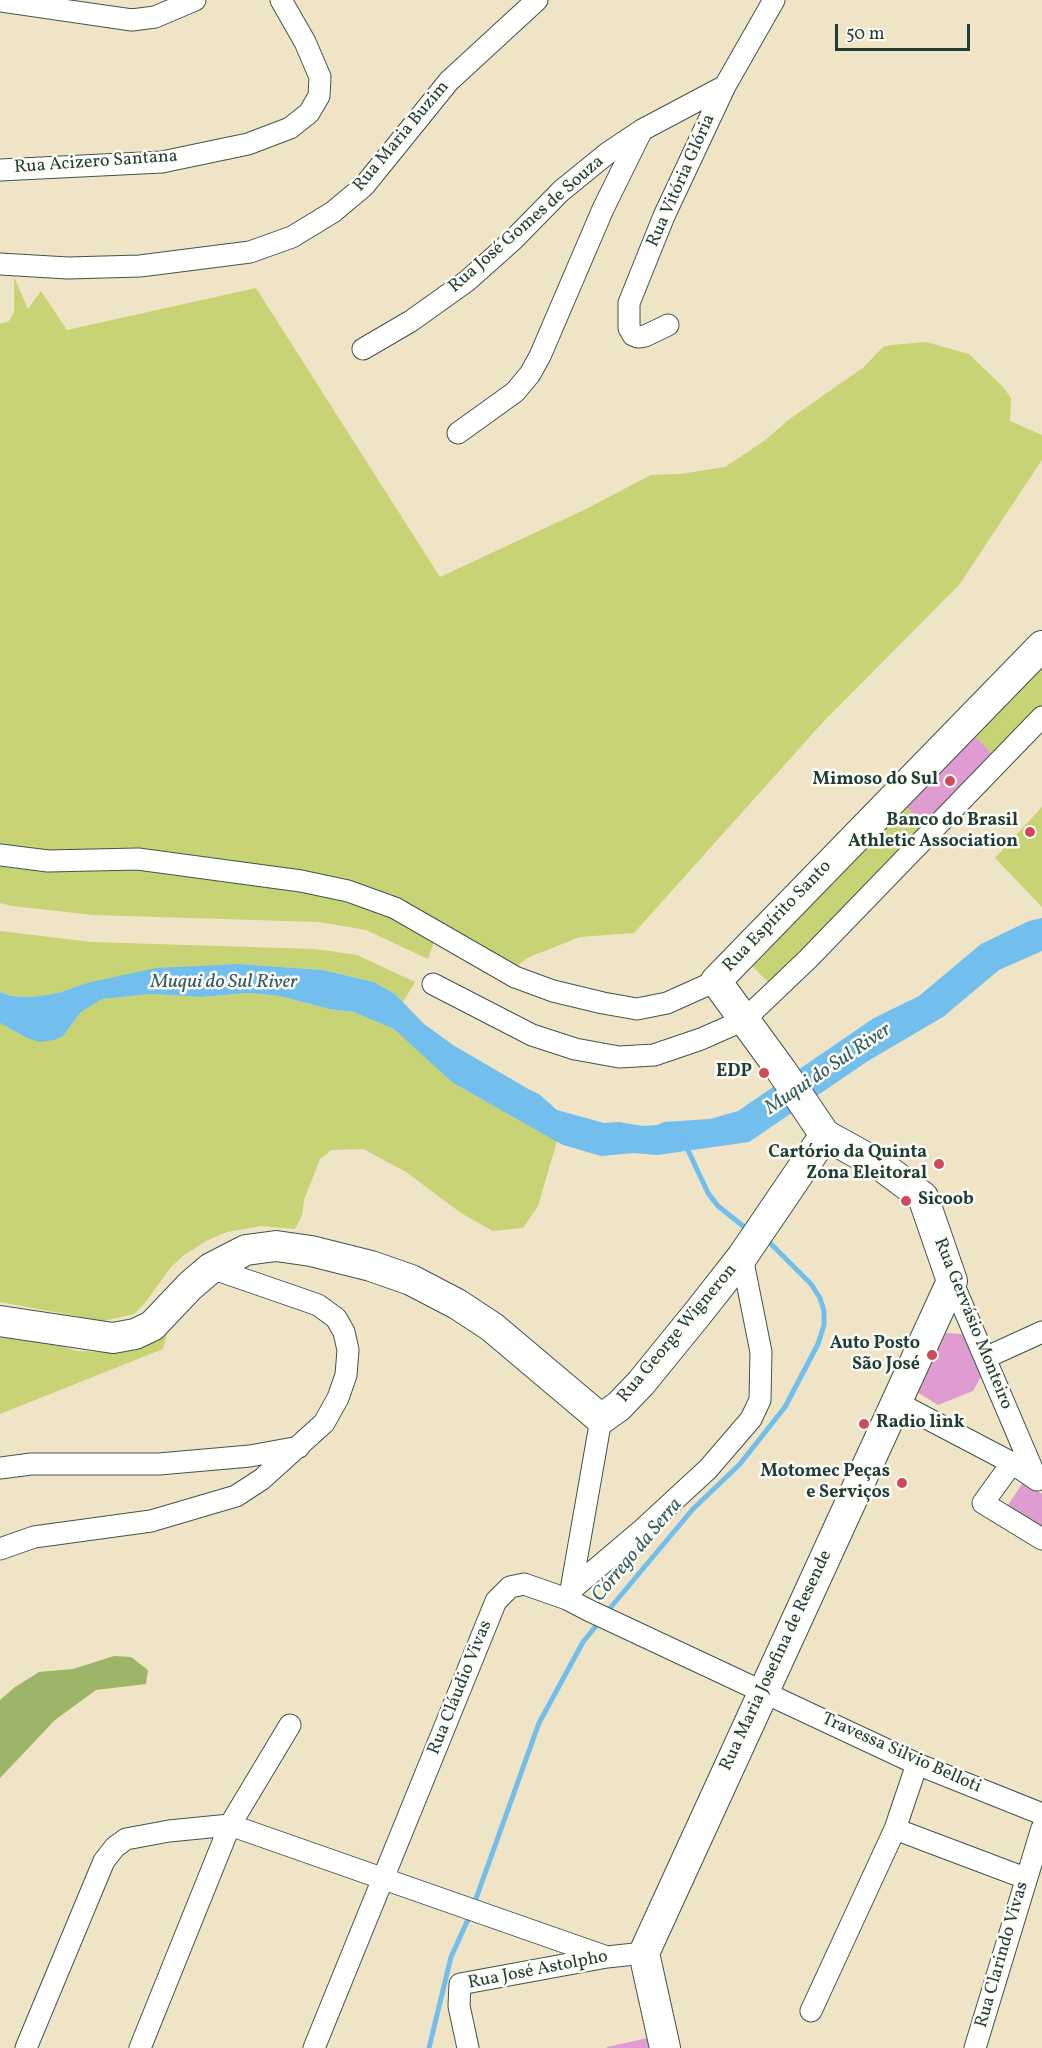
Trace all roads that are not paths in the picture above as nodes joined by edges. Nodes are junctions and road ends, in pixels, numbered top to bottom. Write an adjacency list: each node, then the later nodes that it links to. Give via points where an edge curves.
1 (139, 0): 7 (street)
2 (195, 0): 7 (street)
3 (281, 0): 10 (street, Rua Acizero Santana, via 320,77 319,96 309,113 290,128 248,144 162,162)
4 (537, 0): 11 (street, Rua Maria Buzim, via 449,81 364,186 333,212 292,237 250,252 140,266 68,268)
5 (774, 0): 8 (street, Rua Vitória Glória)
6 (0, 1): 7 (street, via 132,20)
7 (155, 17)
8 (725, 86): 9 (street, Rua José Gomes de Souza); 12 (street, Rua Vitória Glória, via 664,216 629,303 629,328 633,335 645,336)
9 (642, 130): 13 (street, Rua José Gomes de Souza, via 561,191 467,281); 14 (street, via 530,374 516,392)
10 (0, 170)
11 (0, 264)
12 (668, 325)
13 (363, 350)
14 (458, 433)
15 (1042, 646): 18 (main road, Rua Espírito Santo)
16 (1042, 717): 20 (street)
17 (0, 855): 18 (street, via 48,861 138,859 348,891 395,908 515,977 603,1003 637,1008 667,1003)
18 (716, 981): 20 (main road)
19 (433, 984): 20 (street, via 532,1035 575,1049 619,1057 654,1055)
20 (744, 1020): 21 (main road)
21 (818, 1125): 22 (main road, Rua George Wigneron); 24 (main road, Rua Gervásio Monteiro, via 922,1197)
22 (752, 1242): 29 (main road, Rua George Wigneron, via 641,1383); 36 (street, via 761,1352 760,1400 751,1419 708,1469)
23 (211, 1268): 25 (main road, via 152,1326 135,1334 113,1338); 29 (main road, via 246,1251 276,1246 371,1266 411,1280 492,1327); 30 (street, via 318,1305 336,1318 344,1332 348,1350 346,1375 338,1398 324,1423)
24 (952, 1281): 27 (street, Rua Gervásio Monteiro); 28 (main road, Rua Maria Josefina de Resende)
25 (0, 1321)
26 (1042, 1332): 27 (street)
27 (985, 1358): 33 (street, Rua Gervásio Monteiro)
28 (896, 1402): 31 (street); 37 (main road, Rua Maria Josefina de Resende)
29 (601, 1419): 36 (street)
30 (299, 1447): 32 (street, via 250,1456 159,1464 31,1464); 35 (street, via 236,1496 151,1521 34,1537)
31 (1012, 1463): 33 (street); 34 (street, via 983,1503)
32 (0, 1468)
33 (1040, 1482)
34 (1042, 1539)
35 (0, 1549)
36 (569, 1594): 37 (street, Rua Cláudio Vivas, via 588,1611); 44 (street, Rua Cláudio Vivas, via 524,1584 510,1587 496,1601)
37 (762, 1692): 39 (street, Travessa Silvio Belloti); 46 (main road, Rua Maria Josefina de Resende)
38 (290, 1725): 41 (street)
39 (917, 1764): 40 (street, Travessa Silvio Belloti); 43 (street)
40 (1042, 1814)
41 (230, 1825): 44 (street); 49 (street, via 170,1830 126,1839 115,1847 94,1882); 50 (street)
42 (1042, 1828): 45 (street, Rua Clarindo Vivas)
43 (895, 1829): 45 (street); 48 (street)
44 (382, 1878): 47 (street); 51 (street, Rua Cláudio Vivas)
45 (1025, 1878): 54 (street, Rua Clarindo Vivas)
46 (644, 1953): 47 (street, Rua José Astolpho); 53 (main road)
47 (607, 1957): 52 (street, Rua José Astolpho, via 460,1984 459,2006)
48 (811, 2011)
49 (26, 2048)
50 (140, 2048)
51 (314, 2048)
52 (468, 2048)
53 (665, 2048)
54 (975, 2048)

